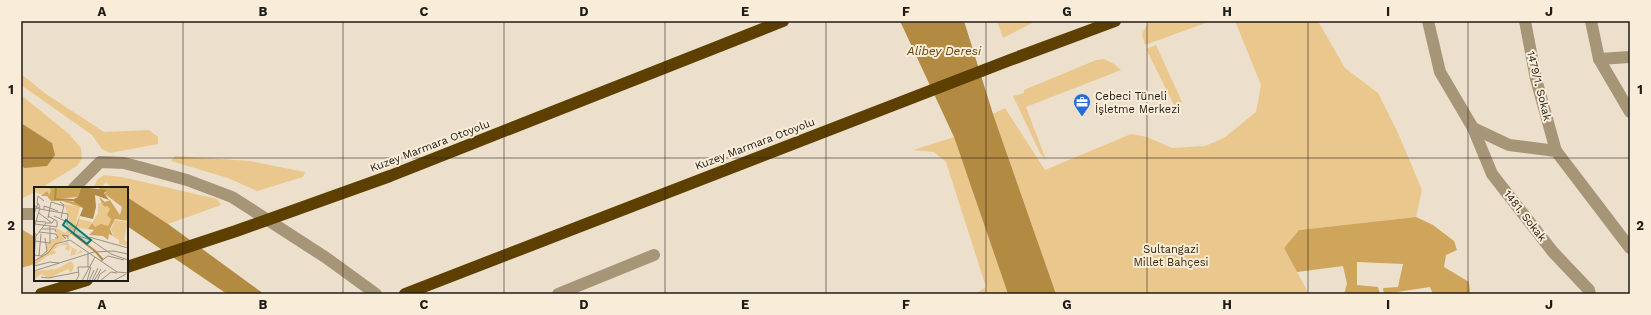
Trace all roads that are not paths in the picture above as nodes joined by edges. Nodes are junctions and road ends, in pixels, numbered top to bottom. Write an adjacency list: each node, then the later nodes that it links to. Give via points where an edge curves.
1 (783, 21): 16 (highway, Kuzey Marmara Otoyolu, bridge, via 390,176)
2 (1115, 21): 20 (highway, Kuzey Marmara Otoyolu)
3 (1428, 21): 9 (street, 1481. Sokak, via 1440,72)
4 (1525, 21): 10 (street, 1479/1. Sokak, via 1536,79)
5 (1591, 21): 7 (street)
6 (1630, 57): 7 (street)
7 (1599, 59): 8 (street)
8 (1630, 112)
9 (1473, 128): 10 (street, via 1508,145); 22 (street, 1481. Sokak, via 1492,174 1548,246)
10 (1556, 151): 14 (street)
11 (75, 187): 19 (street, via 100,162 124,163 187,180 232,197 326,257)
12 (21, 214): 13 (street)
13 (34, 214)
14 (1630, 248)
15 (654, 255): 21 (street)
16 (128, 267)
17 (85, 281): 18 (highway)
18 (41, 294)
19 (376, 294)
20 (405, 294)
21 (558, 294)
22 (1590, 294)

